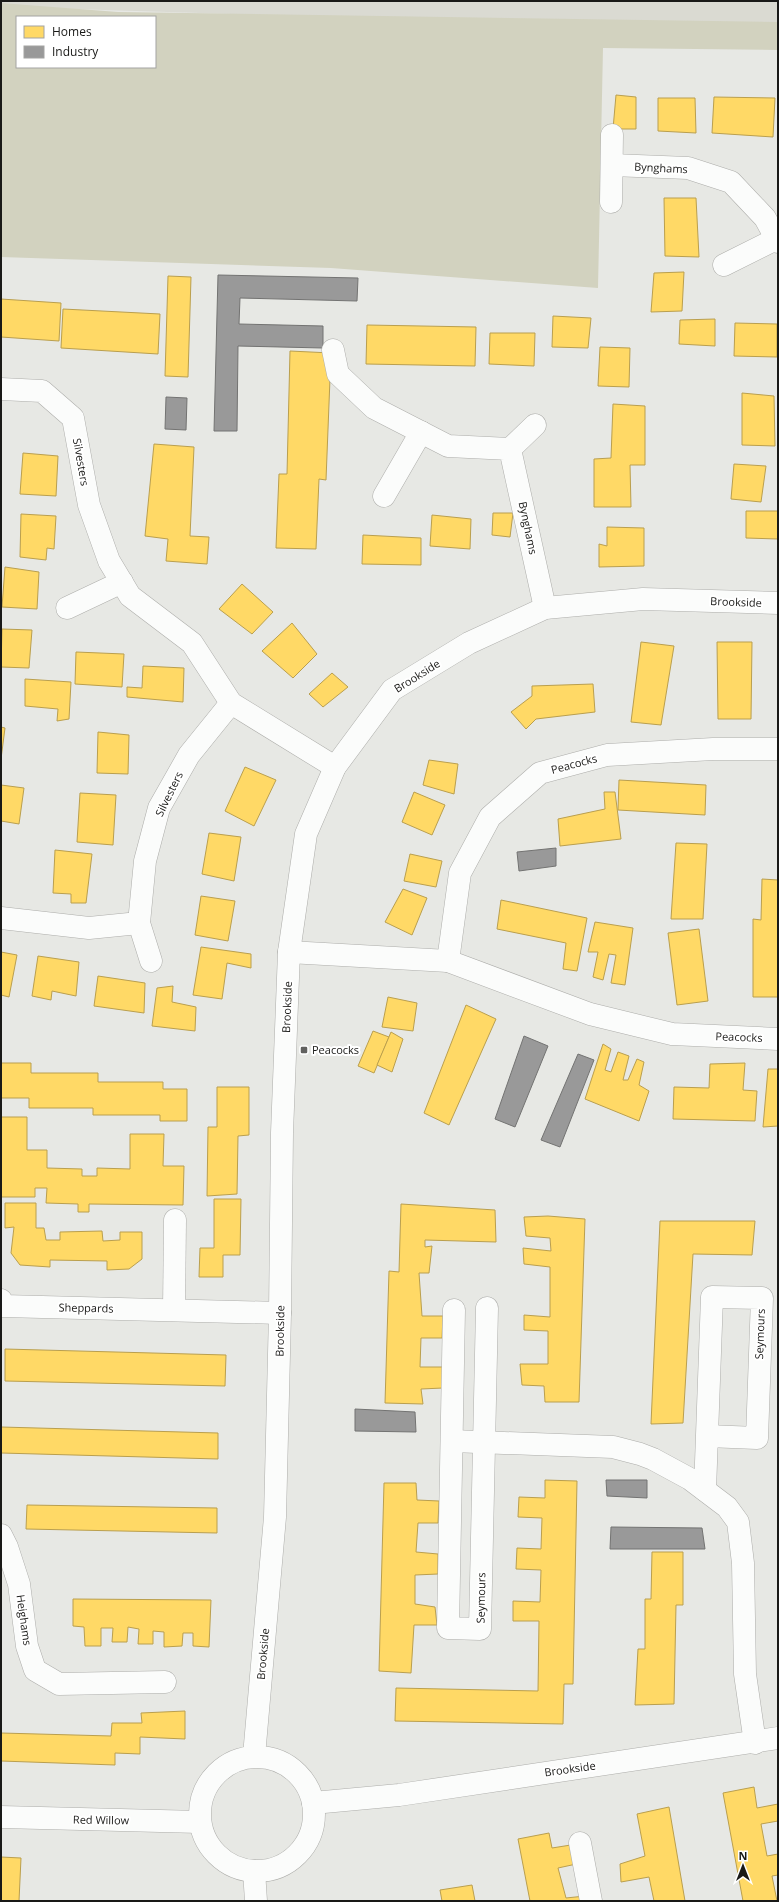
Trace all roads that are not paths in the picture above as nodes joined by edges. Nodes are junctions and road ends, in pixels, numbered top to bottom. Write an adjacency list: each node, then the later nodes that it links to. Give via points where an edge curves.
1 (612, 135): 2 (street)
2 (612, 165): 3 (street); 4 (street, Bynghams, via 688,168 731,182)
3 (611, 202)
4 (771, 214): 5 (street, Bynghams)
5 (777, 241): 6 (street, Bynghams)
6 (724, 265)
7 (333, 350): 10 (street, via 338,374 374,408)
8 (1, 389): 13 (street, Silvesters, via 42,391 73,418 89,505 109,561)
9 (535, 425): 11 (street)
10 (421, 432): 11 (street, via 448,446); 12 (street)
11 (510, 449): 16 (street, Bynghams)
12 (384, 496)
13 (122, 582): 15 (street); 17 (street, Silvesters, via 130,596 192,643)
14 (778, 603): 16 (street, Brookside, via 643,599)
15 (67, 608)
16 (545, 608): 19 (street, Brookside, via 469,643 392,690)
17 (230, 703): 19 (street, Silvesters); 21 (street, Silvesters, via 189,755 159,808 145,861)
18 (778, 749): 24 (street, Peacocks, via 713,749 607,755 540,773 490,817 460,873)
19 (335, 767): 22 (street, Brookside, via 306,834)
20 (1, 918): 21 (street, via 89,928)
21 (139, 923): 23 (street, Silvesters)
22 (289, 952): 24 (street, Peacocks); 31 (street, Brookside, via 282,1133)
23 (151, 961)
24 (448, 961): 25 (street, Peacocks, via 590,1014 672,1034)
25 (778, 1039)
26 (175, 1220): 29 (street)
27 (2, 1305): 29 (street, Sheppards)
28 (487, 1308): 34 (street, Seymours)
29 (174, 1310): 31 (street, Sheppards)
30 (454, 1310): 33 (street, Seymours)
31 (280, 1313): 40 (street, Brookside, via 275,1517)
32 (707, 1436): 32 (street, Seymours, via 712,1297 762,1298 757,1438); 35 (street, Seymours)
33 (452, 1441): 34 (street); 34 (street, Seymours, via 448,1628 480,1629)
34 (484, 1443): 35 (street, via 613,1447 653,1459)
35 (705, 1490): 39 (street, via 727,1507 738,1522 742,1563 745,1674)
36 (1, 1535): 37 (street, Heighams, via 19,1584 27,1646 35,1670 59,1684)
37 (165, 1682)
38 (778, 1738): 39 (street, Brookside)
39 (755, 1743): 41 (street, Brookside, via 399,1794)
40 (254, 1756): 41 (street, via 270,1758 285,1764 298,1774); 43 (street, via 236,1761 219,1771 207,1785 201,1803)
41 (313, 1802): 45 (street, via 314,1819 310,1836 301,1851 272,1869)
42 (1, 1818): 43 (street, Red Willow)
43 (200, 1822): 45 (street, via 206,1841 218,1856 235,1867)
44 (580, 1843): 47 (street)
45 (254, 1871): 46 (street)
46 (256, 1901)
47 (591, 1901)

